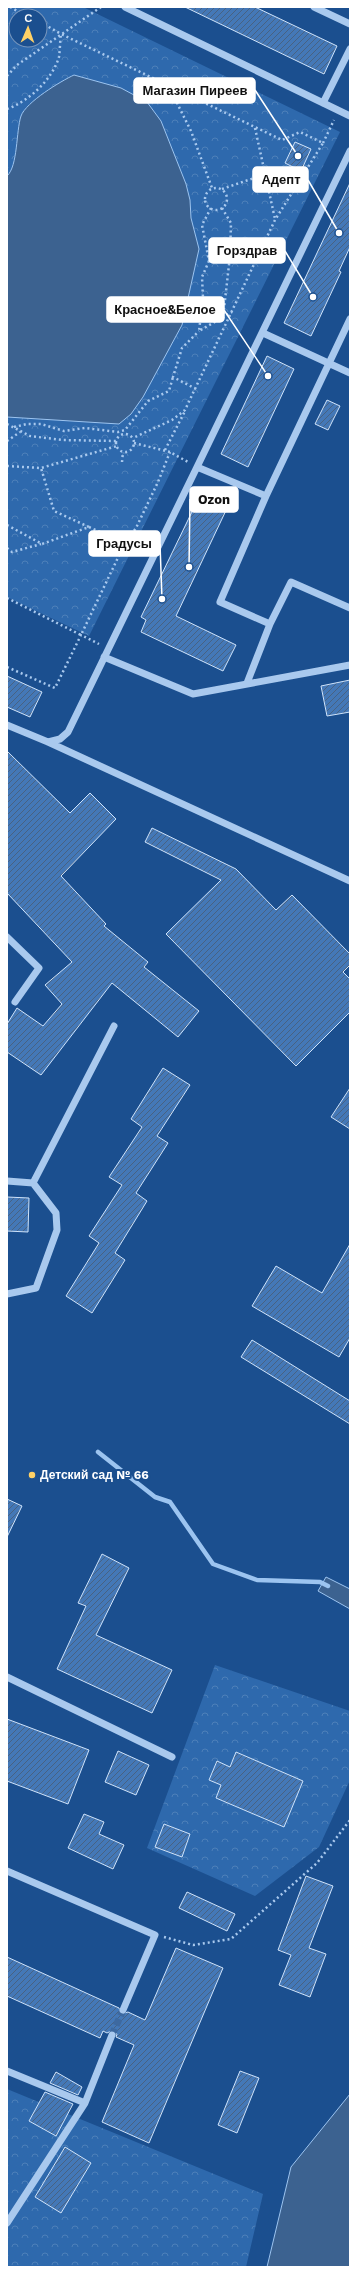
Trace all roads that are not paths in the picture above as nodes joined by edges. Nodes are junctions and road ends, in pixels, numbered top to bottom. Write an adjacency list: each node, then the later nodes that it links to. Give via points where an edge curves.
1 (125, 7): 5 (street)
2 (314, 7): 3 (street)
3 (350, 24)
4 (350, 49): 5 (street)
5 (323, 103): 6 (street)
6 (350, 116)
7 (350, 151): 9 (street)
8 (350, 318): 10 (street)
9 (262, 333): 10 (street); 12 (street)
10 (328, 363): 11 (street); 13 (street)
11 (350, 373)
12 (197, 468): 13 (street); 16 (street)
13 (266, 496): 15 (street, via 220,602)
14 (350, 608): 15 (street, via 291,582)
15 (270, 624): 18 (street)
16 (104, 657): 18 (street, via 193,694 228,689); 20 (street, via 68,732 60,739)
17 (350, 665): 18 (street)
18 (247, 683)
19 (7, 725): 20 (street)
20 (48, 742): 21 (street)
21 (350, 881)
22 (7, 936): 23 (street, via 39,968)
23 (15, 1002)
24 (114, 1026): 26 (street)
25 (7, 1181): 26 (street)
26 (33, 1184): 27 (street, via 56,1213 57,1230 36,1288)
27 (7, 1294)
28 (7, 1677): 29 (street)
29 (172, 1758)
30 (7, 1871): 31 (street, via 155,1935)
31 (123, 2010)
32 (112, 2035): 34 (street)
33 (7, 2071): 34 (street)
34 (85, 2103): 35 (street)
35 (7, 2223)

